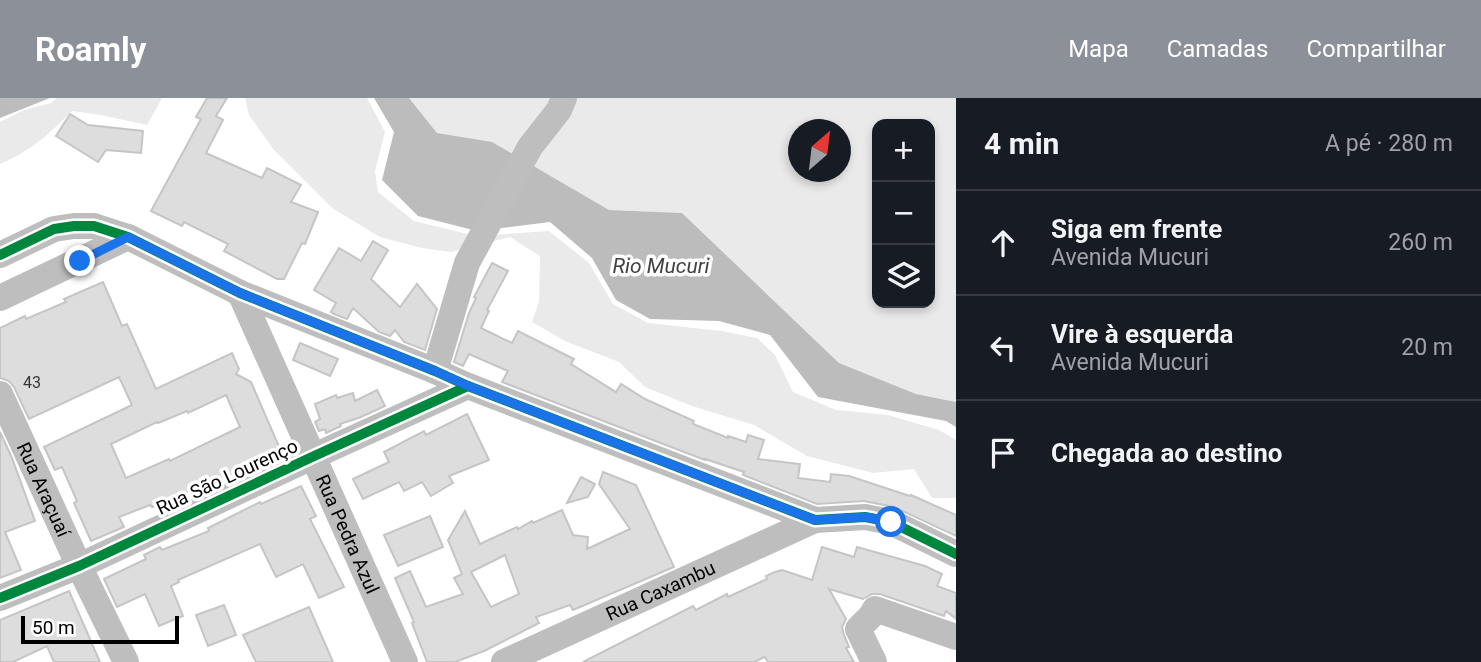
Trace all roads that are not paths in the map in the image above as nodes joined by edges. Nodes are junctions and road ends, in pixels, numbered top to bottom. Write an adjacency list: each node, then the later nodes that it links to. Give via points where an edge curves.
1 (564, 98): 6 (street, via 530,147 467,263)
2 (128, 237): 3 (street, via 94,226 64,227); 4 (street); 5 (street)
3 (0, 255)
4 (240, 293): 6 (street); 9 (street, Rua Pedra Azul)
5 (0, 298)
6 (435, 371): 7 (street)
7 (468, 386): 9 (street, Rua São Lourenço); 10 (street)
8 (0, 394): 12 (street, Rua Araçuaí)
9 (312, 457): 12 (street, Rua São Lourenço); 16 (street, Rua Pedra Azul)
10 (815, 520): 11 (street, via 866,517 891,522); 17 (street, Rua Caxambu)
11 (956, 554)
12 (79, 566): 13 (street, Rua São Lourenço); 15 (street, Rua Araçuaí)
13 (0, 598)
14 (956, 637): 18 (street, via 875,609 858,629)
15 (125, 662)
16 (405, 662)
17 (504, 662)
18 (874, 662)

